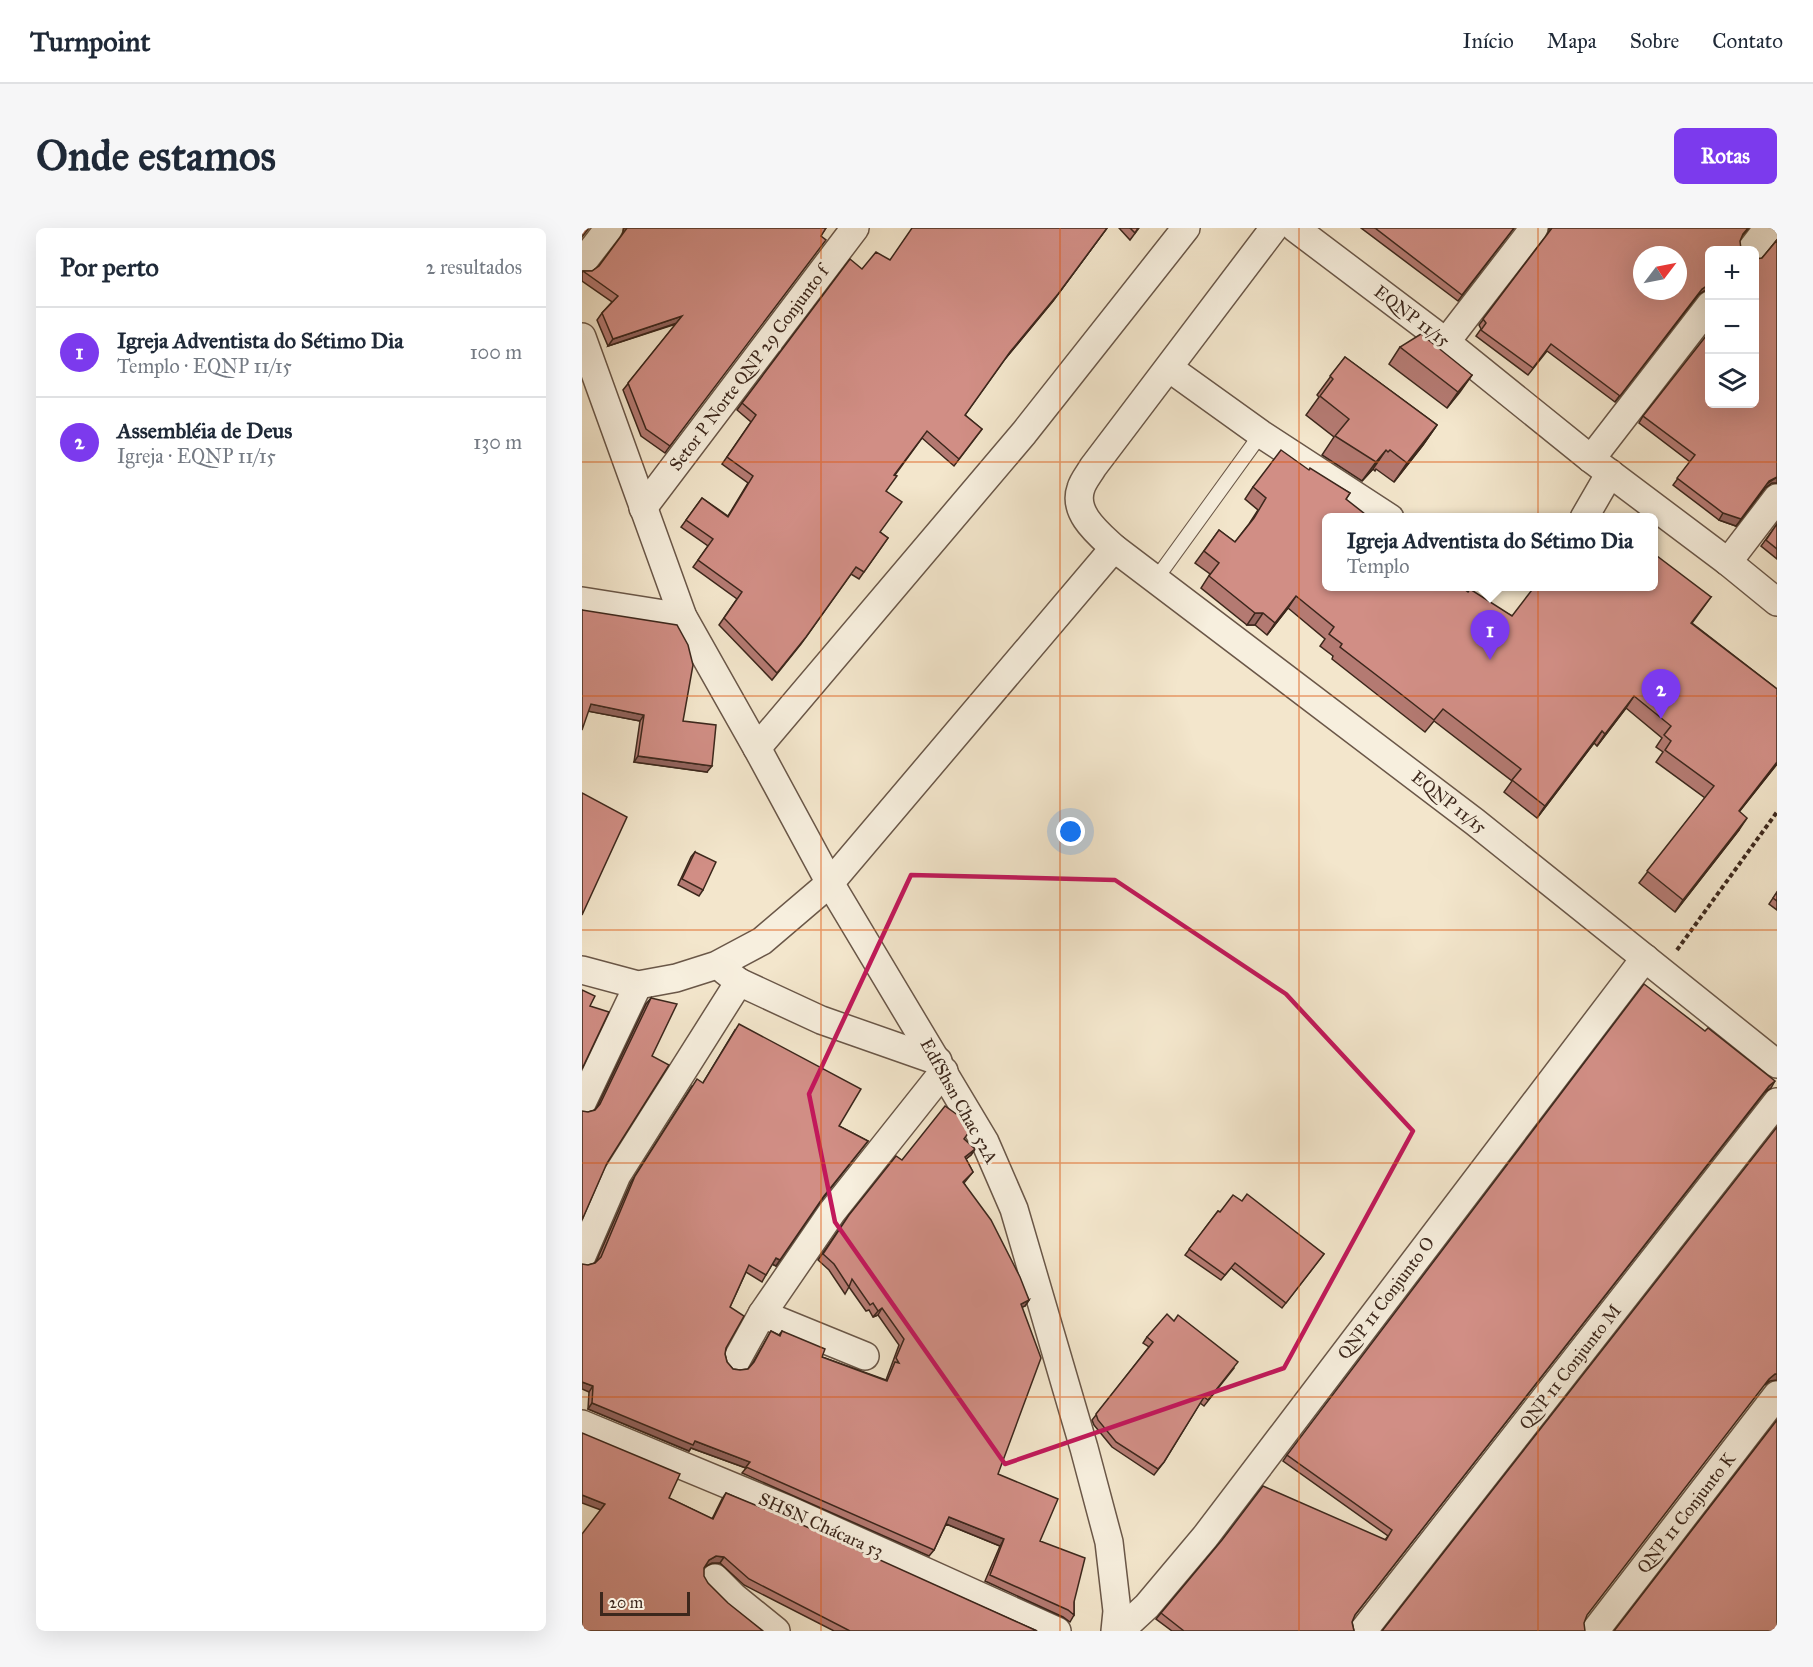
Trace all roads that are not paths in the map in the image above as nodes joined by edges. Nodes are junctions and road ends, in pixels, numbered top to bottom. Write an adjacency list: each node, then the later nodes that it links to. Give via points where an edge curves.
1 (609, 228): 9 (street)
2 (855, 228): 17 (street, Setor P Norte QNP 29 Conjunto f)
3 (1186, 228): 26 (street, via 1024,433)
4 (1274, 228): 13 (street, EQNP 11/15)
5 (1295, 228): 11 (street, EQNP 11/15)
6 (1534, 228): 11 (street)
7 (1768, 228): 8 (street)
8 (1754, 246)
9 (582, 263)
10 (1705, 312): 15 (street)
11 (1446, 342): 15 (street, EQNP 11/15)
12 (584, 349): 17 (street, EdfShsn Chac 52A)
13 (1169, 368): 14 (street); 20 (street, EQNP 11/15, via 1093,467 1080,490 1080,506 1087,520)
14 (1261, 434): 18 (street); 22 (lane)
15 (1601, 466): 19 (street); 21 (street, EQNP 11/15)
16 (1777, 498): 21 (street)
17 (643, 508): 25 (street, EdfShsn Chac 52A)
18 (1382, 513)
19 (1586, 513)
20 (1114, 548): 22 (street, EQNP 11/15); 27 (street)
21 (1728, 562): 24 (street, EQNP 11/15)
22 (1156, 579): 29 (street, EQNP 11/15, via 1476,822)
23 (582, 601): 25 (street)
24 (1777, 602)
25 (683, 617): 26 (street, EdfShsn Chac 52A)
26 (757, 748): 27 (street, EdfShsn Chac 52A)
27 (830, 883): 28 (street, via 762,941); 34 (street, EdfShsn Chac 52A)
28 (717, 965): 31 (street); 32 (street)
29 (1653, 965): 33 (street, EQNP 11/15); 47 (street, QNP 11 Conjunto O, via 1205,1537 1147,1606)
30 (582, 970): 32 (street)
31 (740, 982): 34 (street, via 821,1020); 37 (street, via 617,1175)
32 (638, 985): 36 (street)
33 (1777, 1064)
34 (941, 1066): 38 (street); 46 (street, EdfShsn Chac 52A, via 985,1142 1014,1209 1109,1542 1117,1611)
35 (1777, 1102): 48 (street, QNP 11 Conjunto M)
36 (582, 1103)
37 (582, 1256)
38 (762, 1314): 39 (street); 40 (street)
39 (865, 1356)
40 (736, 1360)
41 (1777, 1395): 49 (street, QNP 11 Conjunto K)
42 (582, 1424): 45 (street, SHSN Chácara 53, via 789,1510)
43 (715, 1578): 44 (street)
44 (776, 1631)
45 (1057, 1631)
46 (1115, 1631)
47 (1120, 1631)
48 (1363, 1631)
49 (1595, 1631)

